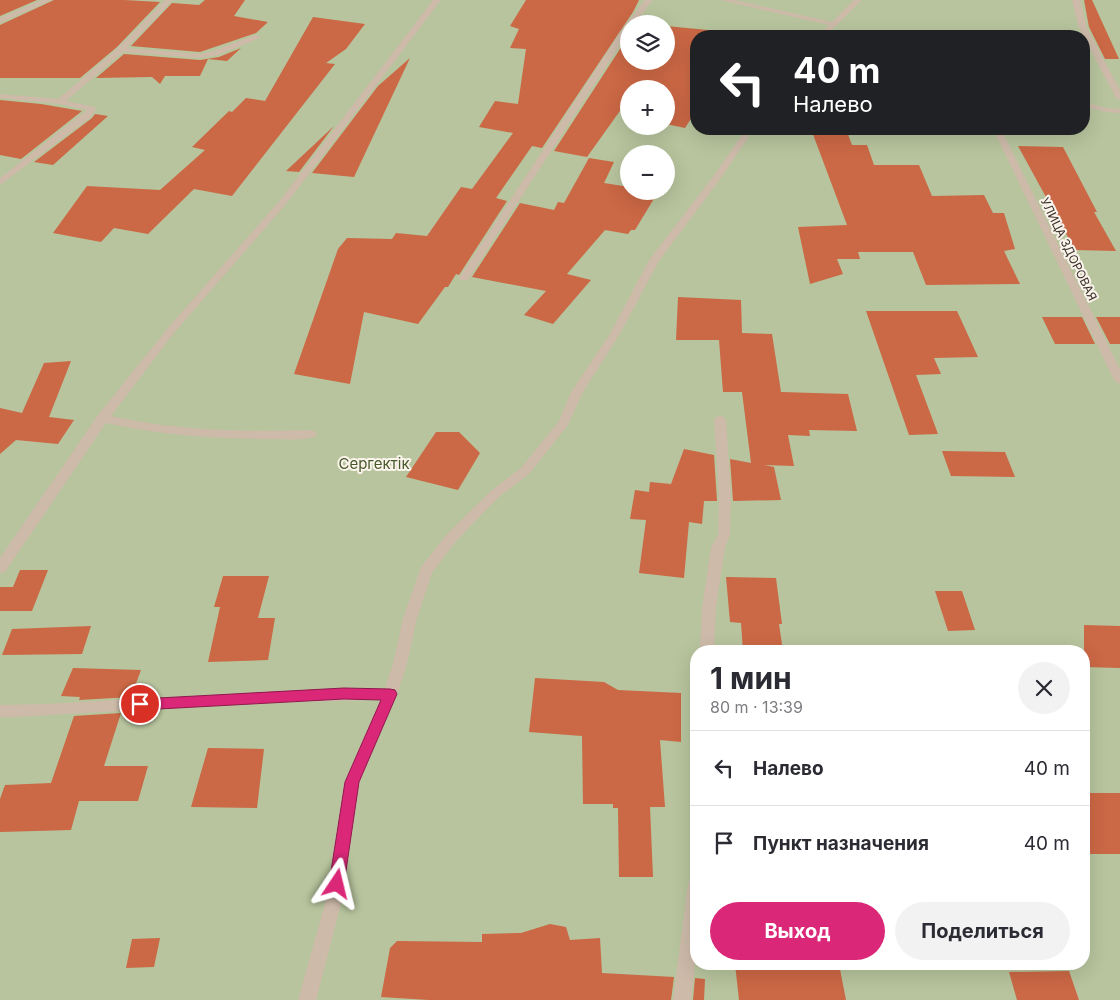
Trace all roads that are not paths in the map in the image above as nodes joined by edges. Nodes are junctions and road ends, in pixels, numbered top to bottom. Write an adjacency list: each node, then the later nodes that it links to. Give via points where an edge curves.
1 (48, 0): 9 (street)
2 (169, 0): 16 (street)
3 (437, 0): 27 (street, via 285,201 156,349)
4 (649, 0): 8 (street)
5 (724, 0): 10 (street)
6 (858, 0): 10 (street)
7 (1076, 0): 12 (street)
8 (636, 15)
9 (0, 21)
10 (833, 24): 11 (street)
11 (828, 30)
12 (1084, 30)
13 (258, 37): 16 (street, via 200,56)
14 (620, 38): 25 (street)
15 (1090, 41): 18 (street)
16 (121, 50): 19 (street)
17 (0, 96): 19 (street)
18 (1120, 98)
19 (60, 102): 24 (street, via 92,109)
20 (1090, 106): 21 (street)
21 (1120, 111)
22 (746, 135): 32 (street, via 654,260 616,332 577,392 564,422 525,471 496,493 452,537 426,571)
23 (1000, 135): 26 (street, УЛИЦА ЗДОРОВАЯ)
24 (0, 182)
25 (464, 278)
26 (1120, 380)
27 (102, 418): 29 (street, via 153,428 234,436); 30 (street)
28 (720, 419): 31 (street, via 724,535 718,546)
29 (312, 434)
30 (0, 568)
31 (707, 645)
32 (390, 694): 33 (street, via 344,693 46,712); 35 (street, via 352,782 334,900)
33 (0, 711)
34 (690, 934): 36 (street)
35 (307, 1000)
36 (682, 1000)

